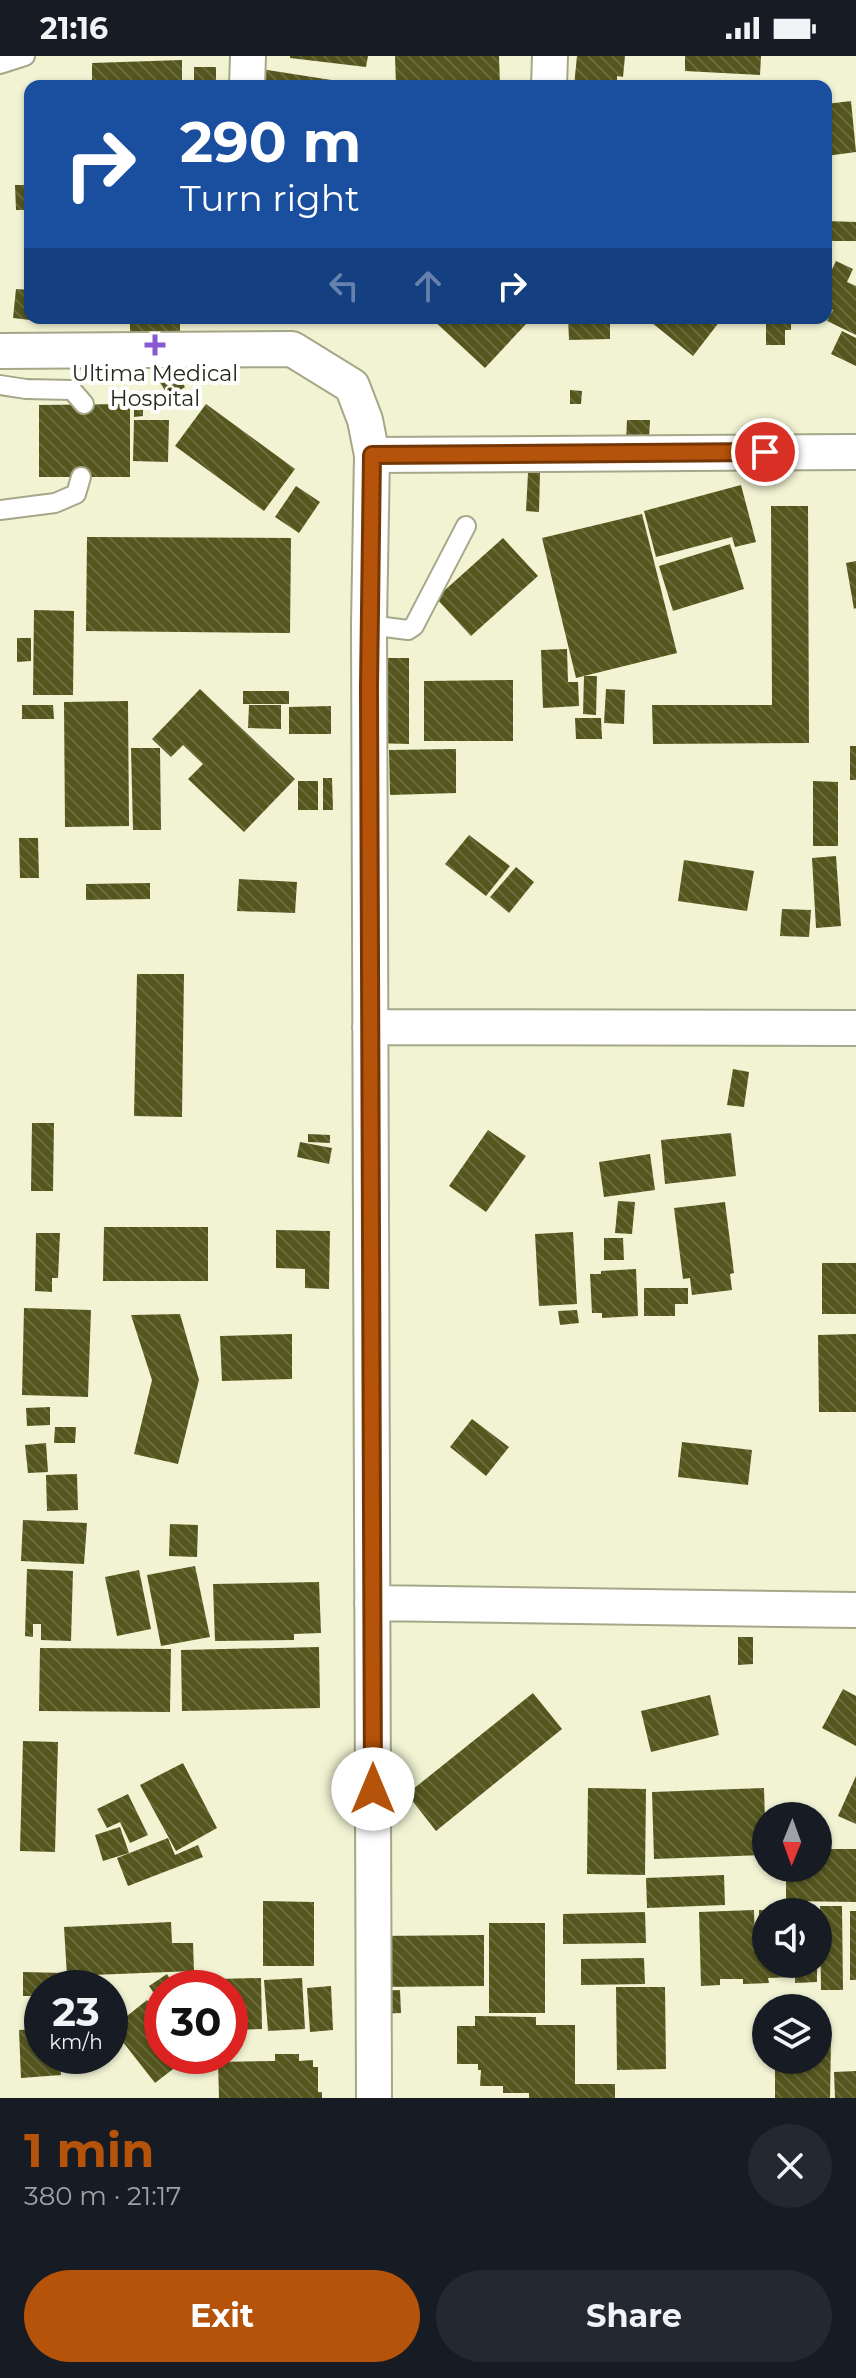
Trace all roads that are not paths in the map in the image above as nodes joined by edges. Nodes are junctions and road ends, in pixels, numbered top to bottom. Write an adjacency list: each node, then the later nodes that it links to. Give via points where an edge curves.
1 (25, 56): 4 (lane)
2 (248, 56): 5 (street)
3 (550, 56): 6 (street)
4 (0, 64)
5 (247, 80)
6 (549, 80)
7 (0, 351): 11 (street, via 292,349 352,386)
8 (0, 385): 9 (lane, via 72,390)
9 (84, 404)
10 (856, 452): 11 (street)
11 (372, 455): 15 (street)
12 (81, 477): 13 (lane, via 76,494 55,503)
13 (0, 510)
14 (466, 526): 15 (lane, via 414,626 408,630)
15 (369, 625): 16 (street)
16 (370, 1027): 17 (street); 18 (street)
17 (856, 1028)
18 (372, 1603): 19 (street); 20 (street)
19 (856, 1610)
20 (374, 2098)

